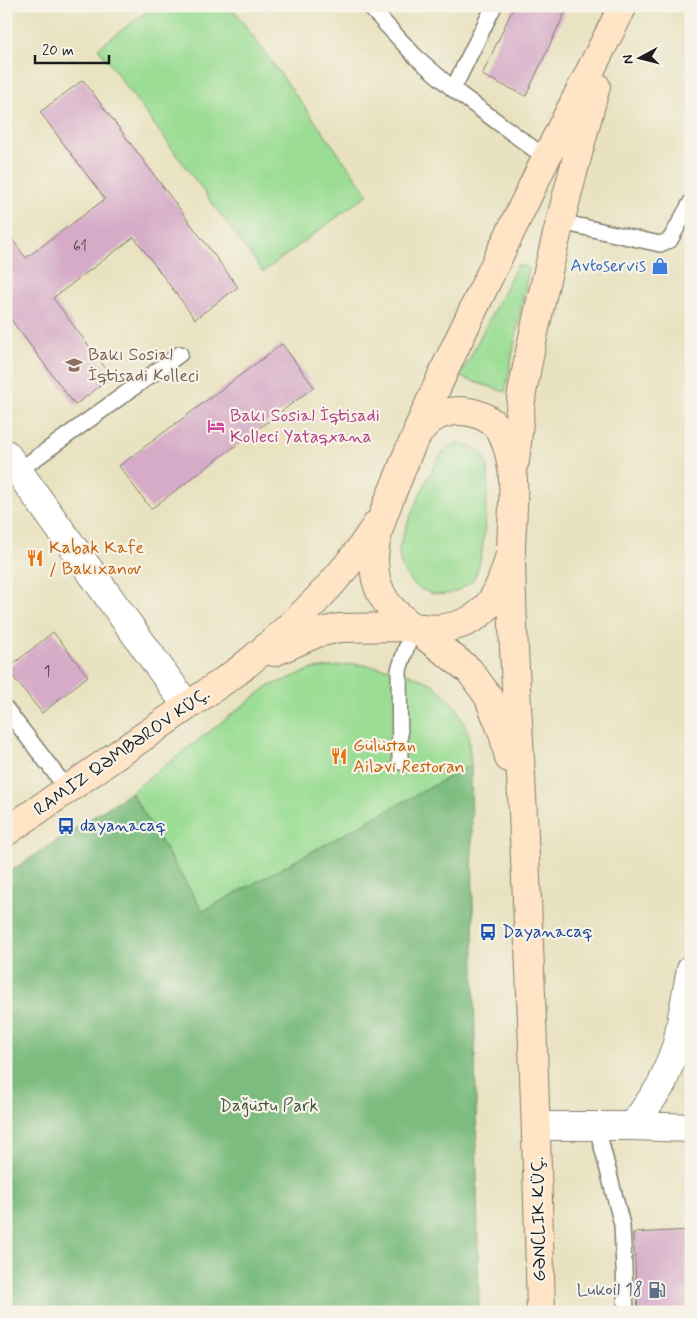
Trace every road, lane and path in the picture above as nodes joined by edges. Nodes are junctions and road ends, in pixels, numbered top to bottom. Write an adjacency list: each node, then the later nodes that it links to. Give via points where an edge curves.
1 (369, 6): 5 (lane, via 415,56)
2 (494, 6): 5 (lane)
3 (623, 6): 4 (main road)
4 (608, 38): 6 (main road); 8 (main road)
5 (453, 89): 6 (lane)
6 (546, 158): 10 (main road)
7 (691, 202): 8 (lane, via 670,240 660,244)
8 (561, 222): 12 (main road, via 522,394)
9 (180, 354): 11 (lane)
10 (411, 444): 12 (main road, via 426,424 440,414 460,410 478,414 491,420 502,434); 13 (main road)
11 (12, 462): 17 (street)
12 (513, 480): 14 (main road)
13 (381, 517): 15 (main road, via 375,549 376,579 387,604); 16 (main road, via 355,557 331,585 289,628)
14 (511, 551): 15 (main road, via 501,585 490,604 477,616 461,625); 22 (main road)
15 (413, 628): 16 (main road, via 358,627 317,633 284,646); 19 (lane, via 399,670); 22 (main road, via 469,670 488,696 503,733)
16 (238, 671): 17 (main road, RAMIZ QƏMBƏROV KÜÇ.)
17 (188, 706): 20 (main road, RAMIZ QƏMBƏROV KÜÇ.)
18 (6, 709): 20 (lane)
19 (400, 762)
20 (68, 790): 21 (main road, RAMIZ QƏMBƏROV KÜÇ.)
21 (6, 832)
22 (524, 834): 24 (main road, GƏNCLIK KÜÇ.)
23 (691, 969): 25 (street, via 677,1044 662,1084)
24 (536, 1126): 26 (street); 28 (main road, GƏNCLIK KÜÇ.)
25 (633, 1126): 26 (street); 27 (street)
26 (597, 1127): 29 (lane, via 622,1225)
27 (691, 1128)
28 (541, 1312)
29 (626, 1312)

